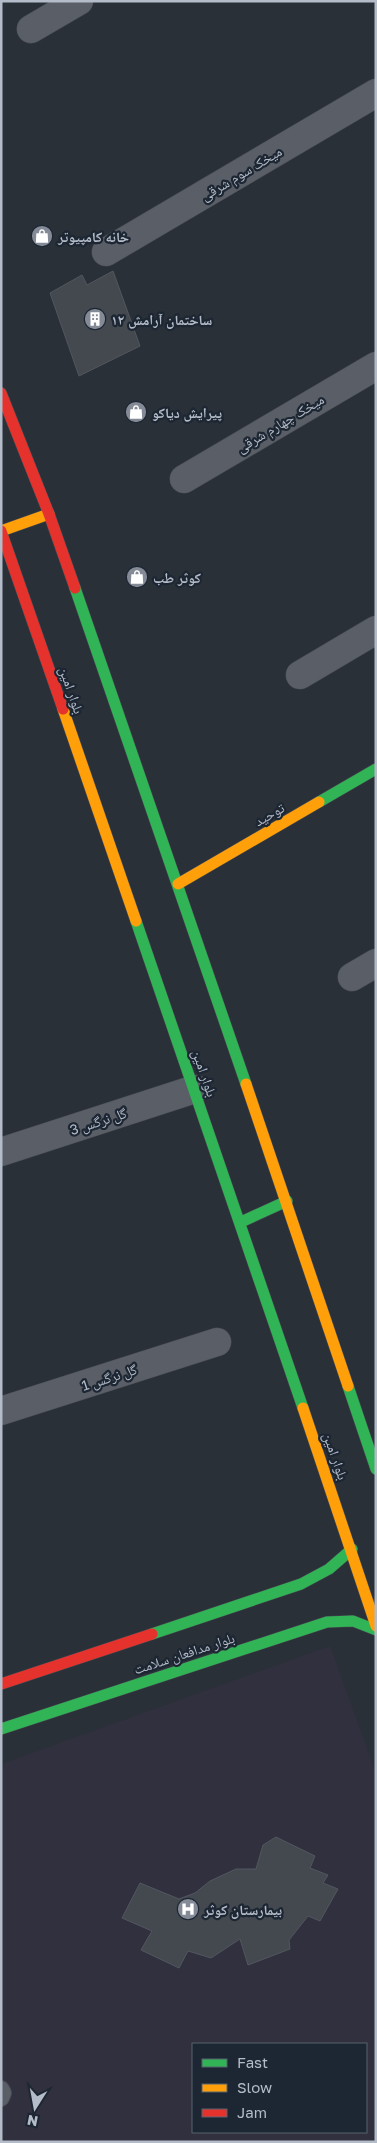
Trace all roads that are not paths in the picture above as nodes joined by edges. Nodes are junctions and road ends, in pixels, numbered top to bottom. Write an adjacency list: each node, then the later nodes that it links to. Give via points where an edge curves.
1 (79, 1): 2 (street)
2 (31, 30)
3 (376, 93): 4 (street, میخک سوم شرقی)
4 (106, 252)
5 (376, 366): 7 (street, میخک چهارم شرقی)
6 (1, 392): 8 (main road)
7 (184, 479)
8 (49, 514): 9 (main road); 13 (main road)
9 (1, 531): 16 (main road, بلوار امین)
10 (376, 630): 11 (street)
11 (300, 675)
12 (376, 770): 13 (main road, توحید)
13 (178, 884): 18 (main road)
14 (376, 963): 15 (street)
15 (352, 977)
16 (195, 1089): 17 (street, گل نرگس 3); 19 (main road, بلوار امین)
17 (1, 1152)
18 (287, 1201): 19 (main road); 22 (main road)
19 (241, 1222): 23 (main road, بلوار امین)
20 (217, 1342): 21 (street, گل نرگس 1)
21 (1, 1411)
22 (376, 1469)
23 (352, 1549): 24 (main road, بلوار مدافعان سلامت, via 329,1570); 27 (main road, بلوار امین)
24 (292, 1588): 25 (main road); 30 (main road, بلوار مدافعان سلامت)
25 (302, 1594)
26 (314, 1611): 28 (main road)
27 (376, 1626)
28 (307, 1629): 29 (main road, بلوار مدافعان سلامت, via 327,1622 352,1621); 31 (main road, بلوار مدافعان سلامت)
29 (376, 1630)
30 (1, 1684)
31 (1, 1729)
32 (1, 2088): 33 (lane)
33 (1, 2098)

